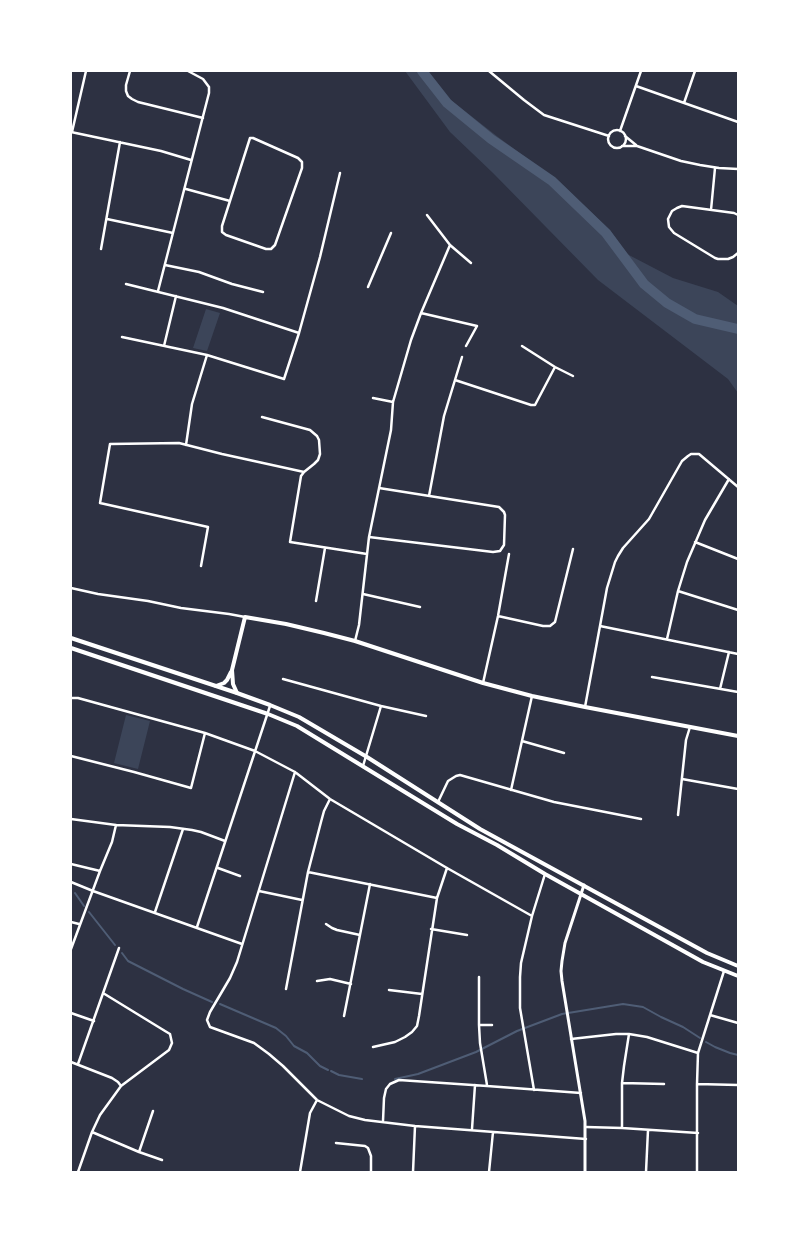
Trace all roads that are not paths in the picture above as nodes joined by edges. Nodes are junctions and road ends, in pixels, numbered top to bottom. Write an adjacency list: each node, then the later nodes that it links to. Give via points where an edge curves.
1 (86, 71): 12 (street)
2 (130, 71): 9 (street, via 126,91 132,99)
3 (188, 71): 9 (street, via 203,79 209,87)
4 (489, 71): 13 (street, via 544,115)
5 (641, 71): 7 (street)
6 (695, 71): 8 (street)
7 (636, 86): 8 (street); 11 (street)
8 (684, 103): 10 (street)
9 (203, 118): 18 (street)
10 (738, 122)
11 (620, 131): 13 (street); 14 (street)
12 (72, 132): 15 (street)
13 (609, 136): 16 (street, via 612,146)
14 (625, 136): 16 (street); 17 (street)
15 (120, 142): 18 (street); 27 (street)
16 (622, 146): 17 (street)
17 (637, 146): 19 (street)
18 (192, 160): 22 (street)
19 (714, 168): 20 (street); 24 (street)
20 (738, 169)
21 (340, 172): 41 (street)
22 (185, 188): 23 (street); 28 (street)
23 (230, 201): 23 (street, via 222,232 271,249 302,162 250,138)
24 (711, 210): 26 (street); 32 (street, via 677,208 669,216 669,227 681,238 718,259)
25 (427, 215): 30 (street)
26 (738, 215)
27 (107, 219): 28 (street); 31 (street)
28 (173, 233): 34 (street)
29 (391, 233): 36 (street)
30 (450, 245): 33 (street); 40 (street)
31 (101, 249)
32 (738, 253)
33 (471, 263)
34 (165, 265): 37 (street); 38 (street)
35 (126, 284): 37 (street)
36 (368, 287)
37 (158, 291): 39 (street)
38 (263, 292)
39 (176, 296): 41 (street); 43 (street)
40 (421, 313): 44 (street, via 477,326); 52 (street)
41 (299, 333): 46 (street, via 284,380)
42 (122, 337): 43 (street)
43 (164, 346): 46 (street)
44 (466, 346)
45 (522, 346): 48 (street)
46 (206, 355): 54 (street, via 192,404)
47 (462, 357): 50 (street)
48 (555, 367): 49 (street); 50 (street, via 535,405)
49 (573, 376)
50 (455, 380): 59 (street, via 444,416)
51 (373, 398): 52 (street)
52 (392, 402): 58 (street, via 391,430)
53 (262, 417): 55 (street, via 310,430 317,436 318,460)
54 (186, 445): 55 (street); 67 (street, via 110,444 100,503 208,527)
55 (304, 472): 62 (street, via 290,542)
56 (729, 479): 57 (street); 61 (street); 76 (street, via 699,454 691,454 684,459 650,519 618,556)
57 (738, 487)
58 (379, 488): 59 (street); 60 (street)
59 (429, 496): 60 (street, via 502,509 506,520 504,544 500,551)
60 (369, 537): 64 (street)
61 (695, 542): 66 (street); 69 (street)
62 (325, 548): 64 (street); 71 (street)
63 (573, 549): 74 (street, via 554,622 550,626)
64 (367, 554): 70 (street)
65 (509, 554): 74 (street)
66 (738, 558)
67 (201, 566)
68 (71, 588): 75 (street)
69 (678, 590): 73 (street); 78 (street)
70 (363, 594): 72 (street); 79 (street)
71 (316, 600)
72 (420, 606)
73 (738, 610)
74 (498, 616): 86 (street)
75 (245, 617): 79 (main road); 83 (main road)
76 (600, 626): 78 (street); 95 (street)
77 (71, 638): 87 (main road)
78 (667, 639): 81 (street)
79 (355, 641): 86 (main road)
80 (71, 648): 96 (main road)
81 (729, 652): 82 (street); 88 (street)
82 (738, 654)
83 (232, 670): 87 (main road, via 224,683); 90 (main road)
84 (652, 677): 88 (street)
85 (283, 679): 94 (street)
86 (483, 683): 91 (main road)
87 (216, 686): 90 (main road)
88 (720, 689): 89 (street)
89 (738, 692)
90 (237, 693): 93 (main road)
91 (532, 696): 95 (main road); 101 (street)
92 (71, 698): 99 (street)
93 (270, 705): 96 (street); 105 (main road, via 300,717)
94 (381, 706): 97 (street); 105 (street)
95 (585, 707): 98 (main road)
96 (268, 714): 102 (street); 106 (main road, via 297,726)
97 (426, 716)
98 (690, 726): 100 (main road); 108 (street)
99 (205, 733): 102 (street); 104 (street, via 191,788)
100 (738, 736)
101 (522, 741): 103 (street); 110 (street)
102 (255, 751): 107 (street); 118 (street)
103 (564, 753)
104 (71, 756)
105 (367, 758): 106 (street); 112 (main road)
106 (363, 766): 124 (main road)
107 (295, 772): 111 (street); 130 (street)
108 (682, 780): 109 (street); 113 (street)
109 (738, 789)
110 (511, 790): 112 (street, via 460,775 448,781); 115 (street)
111 (330, 799): 121 (street); 123 (street)
112 (438, 802): 128 (main road, via 480,829)
113 (678, 815)
114 (71, 819): 116 (street)
115 (640, 819)
116 (116, 825): 117 (street); 122 (street)
117 (183, 829): 118 (street); 134 (street)
118 (225, 841): 120 (street)
119 (71, 864): 122 (street)
120 (218, 868): 125 (street); 139 (street)
121 (447, 868): 132 (street); 135 (street)
122 (100, 871): 129 (street)
123 (308, 872): 127 (street); 133 (street)
124 (545, 874): 131 (main road); 135 (street)
125 (240, 876)
126 (71, 882): 129 (street)
127 (370, 884): 132 (street); 141 (street)
128 (584, 885): 131 (street); 146 (main road, via 707,953)
129 (93, 891): 134 (street); 138 (street)
130 (259, 891): 133 (street); 143 (street)
131 (581, 894): 147 (main road, via 703,962); 164 (street, via 562,961)
132 (437, 898): 140 (street)
133 (302, 900): 152 (street)
134 (155, 912): 139 (street)
135 (532, 916): 176 (street, via 521,963 519,994)
136 (71, 922): 138 (street)
137 (326, 924): 141 (street)
138 (80, 925): 145 (street)
139 (197, 928): 143 (street)
140 (432, 929): 142 (street); 155 (street)
141 (360, 935): 151 (street)
142 (467, 935)
143 (242, 944): 178 (street, via 230,978 210,1012 207,1020 210,1027 254,1043 283,1066)
144 (119, 948): 154 (street)
145 (71, 949)
146 (738, 966)
147 (724, 970): 148 (main road); 157 (street)
148 (738, 976)
149 (479, 977): 161 (street)
150 (317, 981): 151 (street, via 330,979)
151 (351, 984): 158 (street)
152 (286, 989)
153 (389, 990): 155 (street)
154 (104, 993): 159 (street); 174 (street, via 170,1034 172,1039 166,1053)
155 (422, 994): 165 (street, via 417,1026 412,1032 395,1042)
156 (71, 1013): 159 (street)
157 (710, 1015): 160 (street); 166 (street)
158 (344, 1016)
159 (94, 1021): 168 (street)
160 (738, 1023)
161 (479, 1025): 162 (street); 175 (street)
162 (492, 1025)
163 (629, 1034): 164 (street); 166 (street); 169 (street)
164 (571, 1039): 177 (street)
165 (373, 1047)
166 (698, 1053): 171 (street)
167 (71, 1062): 168 (street)
168 (78, 1064): 174 (street, via 112,1078)
169 (622, 1083): 170 (street); 183 (street)
170 (664, 1084)
171 (697, 1084): 173 (street); 188 (street)
172 (475, 1085): 175 (street); 180 (street, via 394,1081 386,1089); 184 (street)
173 (737, 1085)
174 (121, 1086): 186 (street)
175 (487, 1086): 176 (street)
176 (534, 1090): 177 (street)
177 (581, 1093): 182 (street)
178 (316, 1100): 180 (street, via 349,1116); 194 (street, via 310,1113)
179 (154, 1111): 191 (street)
180 (383, 1122): 181 (street)
181 (415, 1126): 184 (street); 196 (street)
182 (586, 1127): 183 (street); 189 (street)
183 (622, 1128): 185 (street)
184 (472, 1129): 187 (street)
185 (648, 1130): 188 (street); 199 (street)
186 (92, 1132): 191 (street); 193 (street)
187 (492, 1132): 189 (street); 197 (street)
188 (698, 1133): 200 (street)
189 (586, 1139): 198 (street)
190 (336, 1143): 195 (street, via 368,1148)
191 (139, 1152): 192 (street)
192 (162, 1160)
193 (78, 1172)
194 (300, 1172)
195 (371, 1172)
196 (413, 1172)
197 (489, 1172)
198 (585, 1172)
199 (646, 1172)
200 (697, 1172)

